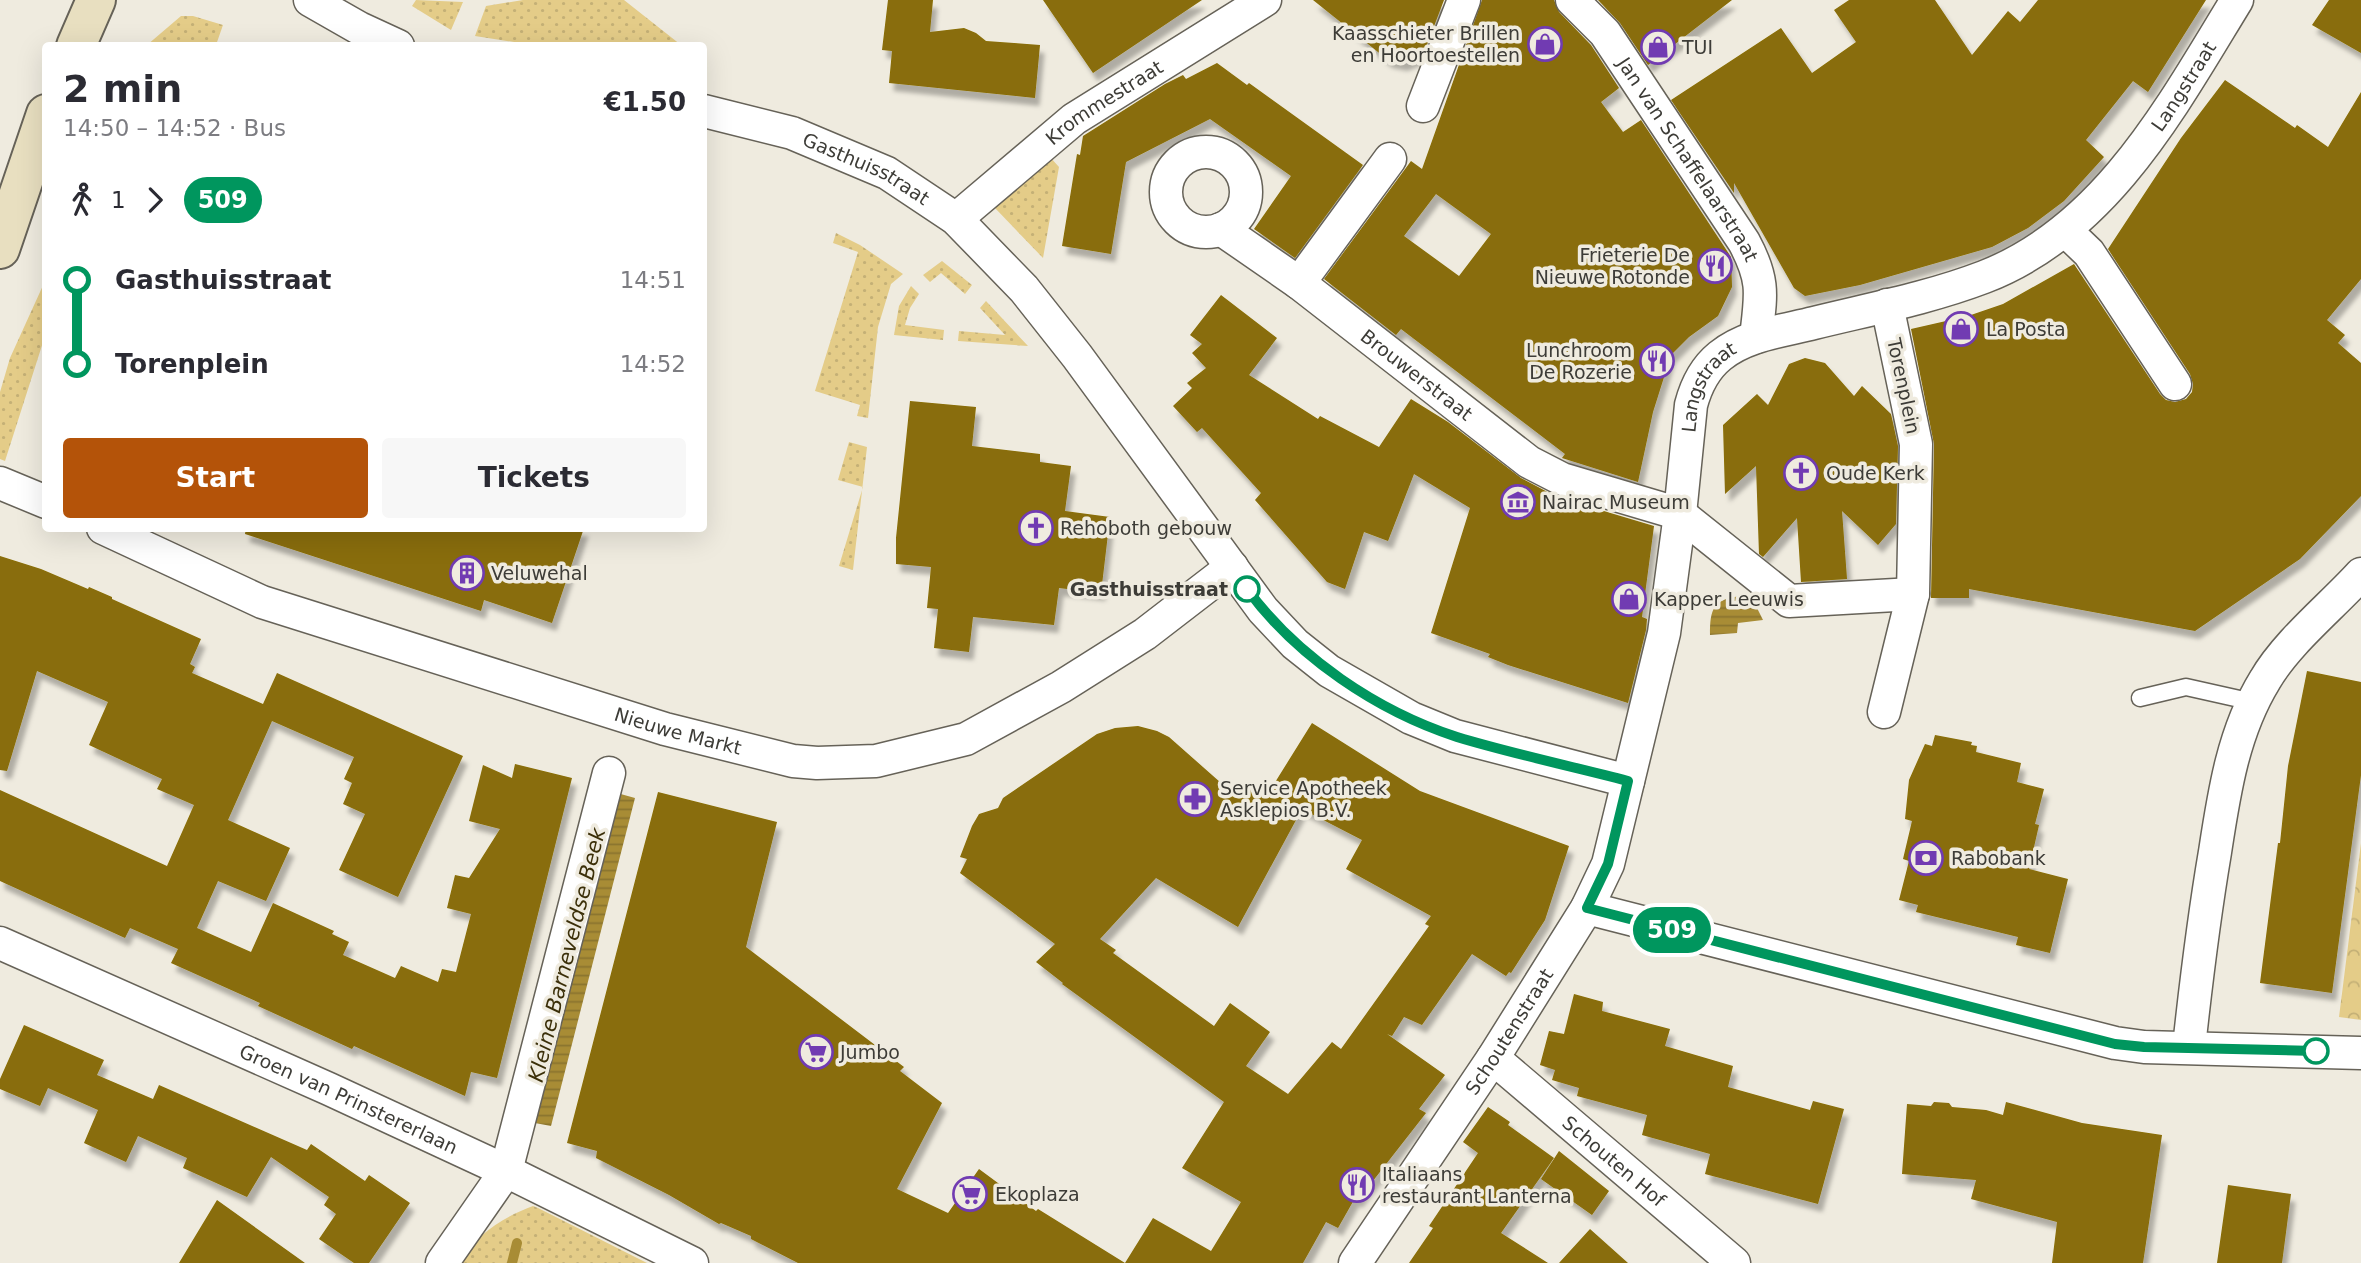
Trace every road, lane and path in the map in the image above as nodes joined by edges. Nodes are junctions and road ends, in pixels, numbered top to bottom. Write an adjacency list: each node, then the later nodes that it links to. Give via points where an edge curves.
1 (96, 0): 7 (main road)
2 (310, 0): 8 (street)
3 (1265, 0): 13 (street, Krommestraat, via 1074,118)
4 (1464, 0): 9 (street)
5 (1572, 0): 19 (street, Jan van Schaffelaarstraat, via 1605,33 1748,250 1759,271)
6 (2237, 0): 15 (street, Langstraat, via 2144,144 2097,201)
7 (78, 42)
8 (389, 42)
9 (1423, 106)
10 (707, 112): 13 (street, Gasthuisstraat, via 792,133 887,173)
11 (42, 126): 16 (main road)
12 (1390, 159): 17 (street)
13 (956, 219): 25 (street, Gasthuisstraat, via 1024,289)
14 (1221, 229): 17 (street, Brouwerstraat)
15 (2065, 230): 18 (street, Langstraat, via 1986,276); 20 (street, via 2089,253)
16 (0, 249)
17 (1299, 283): 23 (street, Brouwerstraat, via 1543,471)
18 (1887, 304): 19 (street, Langstraat); 27 (street, Torenplein, via 1916,444)
19 (1756, 337): 23 (street, Langstraat, via 1719,356 1695,390)
20 (2175, 384)
21 (0, 483): 22 (street)
22 (42, 500)
23 (1680, 514): 27 (street, via 1789,601); 32 (street, Langstraat, via 1664,634)
24 (112, 532): 25 (street, Nieuwe Markt, via 262,602 665,729 817,763 876,761 966,739 1145,634)
25 (1232, 567): 32 (street, Gasthuisstraat, via 1295,644 1370,696 1455,736)
26 (2360, 578): 30 (street, via 2280,659)
27 (1913, 594): 29 (street, Torenplein)
28 (2140, 698): 30 (lane, via 2186,687)
29 (1884, 712)
30 (2248, 714): 35 (street, via 2223,799)
31 (608, 773): 38 (street)
32 (1628, 781): 33 (street, Schoutenstraat, via 1608,864)
33 (1587, 908): 35 (street, via 2115,1044); 37 (street, Schoutenstraat)
34 (0, 943): 38 (street, Groen van Prinstererlaan)
35 (2189, 1047): 36 (street)
36 (2361, 1053)
37 (1493, 1058): 41 (street, Schoutenstraat); 42 (street, Schouten Hof)
38 (506, 1171): 39 (street); 40 (street, Groen van Prinstererlaan)
39 (442, 1263)
40 (692, 1263)
41 (1355, 1263)
42 (1734, 1263)

